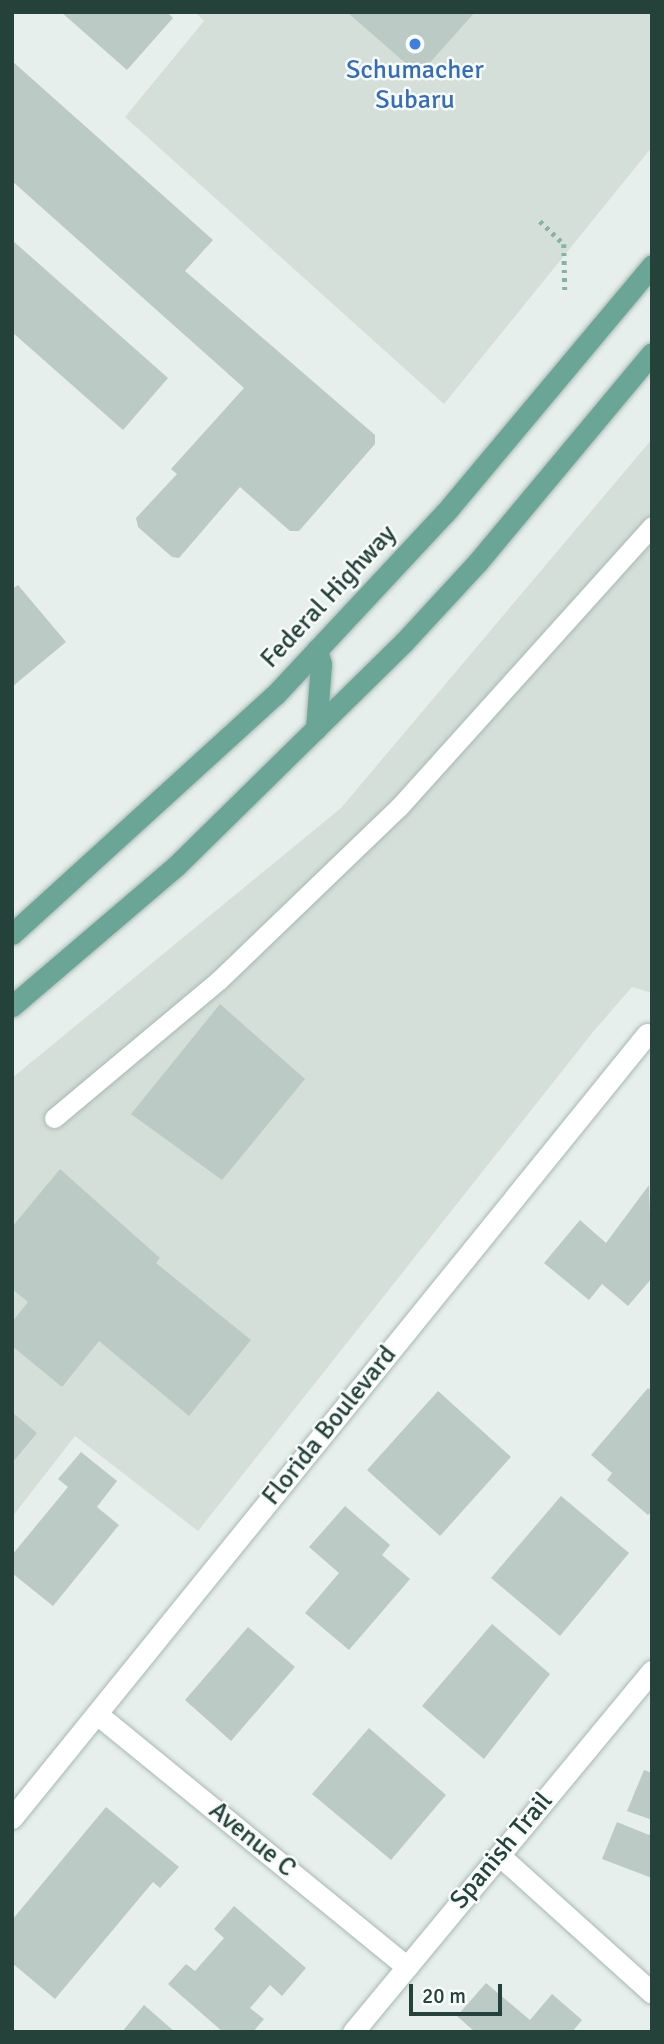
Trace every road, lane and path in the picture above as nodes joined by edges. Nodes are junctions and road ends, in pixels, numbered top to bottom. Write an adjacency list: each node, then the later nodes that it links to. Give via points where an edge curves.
1 (540, 221): 3 (path, via 564,244)
2 (652, 265): 6 (main road, Federal Highway, via 445,513)
3 (565, 290)
4 (652, 353): 7 (main road, via 477,563)
5 (652, 526): 11 (lane, via 399,807 219,980)
6 (317, 650): 7 (main road, via 321,664); 8 (main road, Federal Highway, via 207,760)
7 (316, 729): 9 (main road, via 176,866)
8 (12, 934)
9 (12, 1006)
10 (647, 1034): 13 (street, Florida Boulevard)
11 (54, 1118)
12 (652, 1671): 15 (street, Spanish Trail)
13 (97, 1714): 14 (street, Florida Boulevard); 16 (street, Avenue C)
14 (12, 1818)
15 (499, 1855): 16 (street, Spanish Trail); 17 (street)
16 (407, 1967): 18 (street, Spanish Trail)
17 (652, 1993)
18 (353, 2032)

